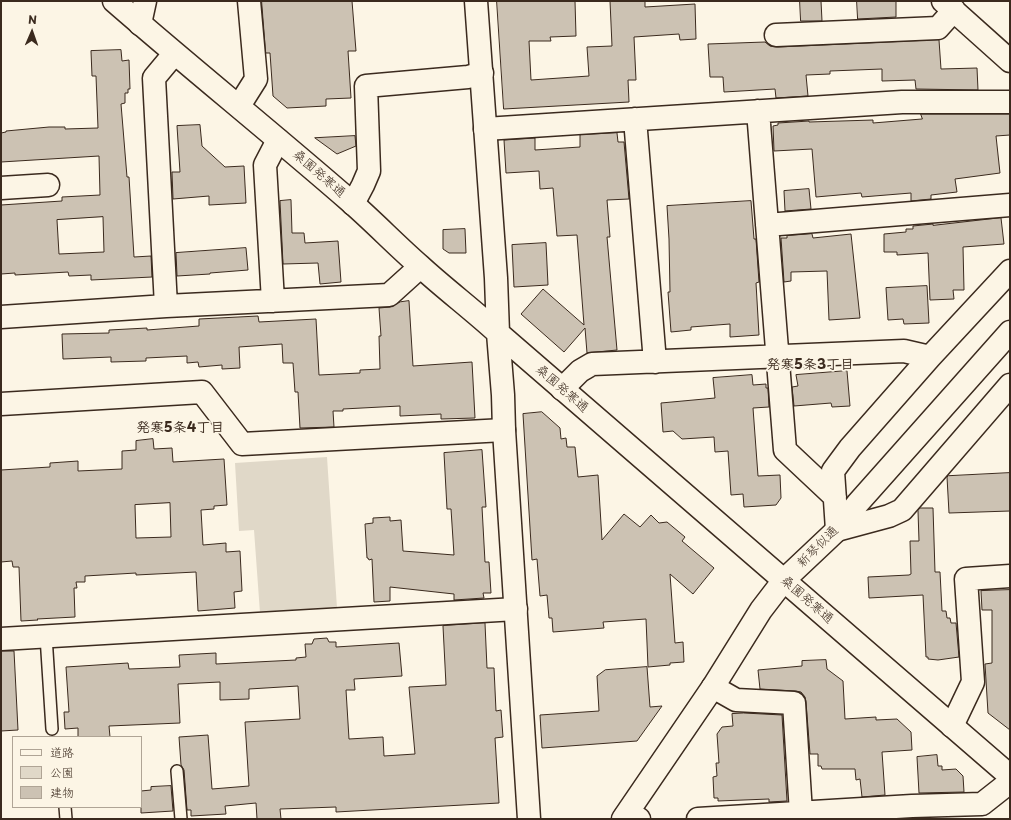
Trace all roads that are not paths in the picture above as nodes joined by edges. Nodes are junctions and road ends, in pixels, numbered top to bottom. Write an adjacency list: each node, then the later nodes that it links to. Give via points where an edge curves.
1 (114, 1): 6 (street, 桑園発寒通)
2 (145, 1): 6 (street)
3 (249, 1): 12 (street, via 256,79)
4 (476, 1): 10 (street)
5 (948, 6): 7 (street, via 938,28); 9 (street)
6 (140, 24): 8 (street, 桑園発寒通)
7 (776, 35)
8 (174, 54): 12 (street, 桑園発寒通); 25 (street, via 154,78)
9 (1010, 61)
10 (482, 73): 15 (street); 19 (street, via 468,77 366,86 369,171)
11 (1010, 102): 13 (street, via 902,102)
12 (239, 106): 16 (street, 桑園発寒通)
13 (758, 111): 14 (street); 21 (street)
14 (635, 119): 15 (street); 31 (street)
15 (486, 129): 28 (street)
16 (278, 140): 19 (street, 桑園発寒通); 24 (street, via 265,165)
17 (48, 185): 18 (street)
18 (1, 188)
19 (353, 204): 22 (street, 桑園発寒通)
20 (1010, 205): 21 (street)
21 (767, 225): 29 (street)
22 (420, 267): 24 (street, via 389,295); 28 (street, 桑園発寒通)
23 (1010, 271): 30 (street)
24 (273, 301): 25 (street)
25 (166, 306): 26 (street)
26 (1, 317)
27 (1010, 332): 37 (street, 新琴似通)
28 (498, 333): 33 (street, 桑園発寒通); 35 (street)
29 (777, 357): 30 (street, via 904,351); 31 (street); 36 (street, via 785,450)
30 (930, 357): 36 (street, via 833,471)
31 (655, 362): 33 (street, via 592,364 580,371)
32 (1010, 385): 37 (street, via 902,510)
33 (562, 389): 39 (street, 桑園発寒通)
34 (1, 404): 35 (street, via 202,392 242,444)
35 (504, 430): 40 (street)
36 (835, 497): 37 (street)
37 (837, 530): 39 (street, 新琴似通)
38 (1010, 576): 44 (street, via 966,579 973,682)
39 (784, 580): 43 (street, 新琴似通, via 761,610); 44 (street, 桑園発寒通)
40 (516, 608): 41 (street); 56 (street)
41 (46, 636): 42 (street); 45 (lane)
42 (1, 639)
43 (713, 687): 50 (street, via 736,700 794,703); 52 (street, 新琴似通)
44 (952, 726): 47 (street, 桑園発寒通)
45 (52, 729)
46 (177, 771): 55 (lane)
47 (1010, 776)
48 (1010, 782): 51 (street, via 982,804)
49 (65, 808): 54 (lane)
50 (802, 813): 51 (street); 53 (street)
51 (912, 813)
52 (629, 818)
53 (730, 818): 57 (street)
54 (66, 819)
55 (181, 819)
56 (529, 819)
57 (698, 819)

